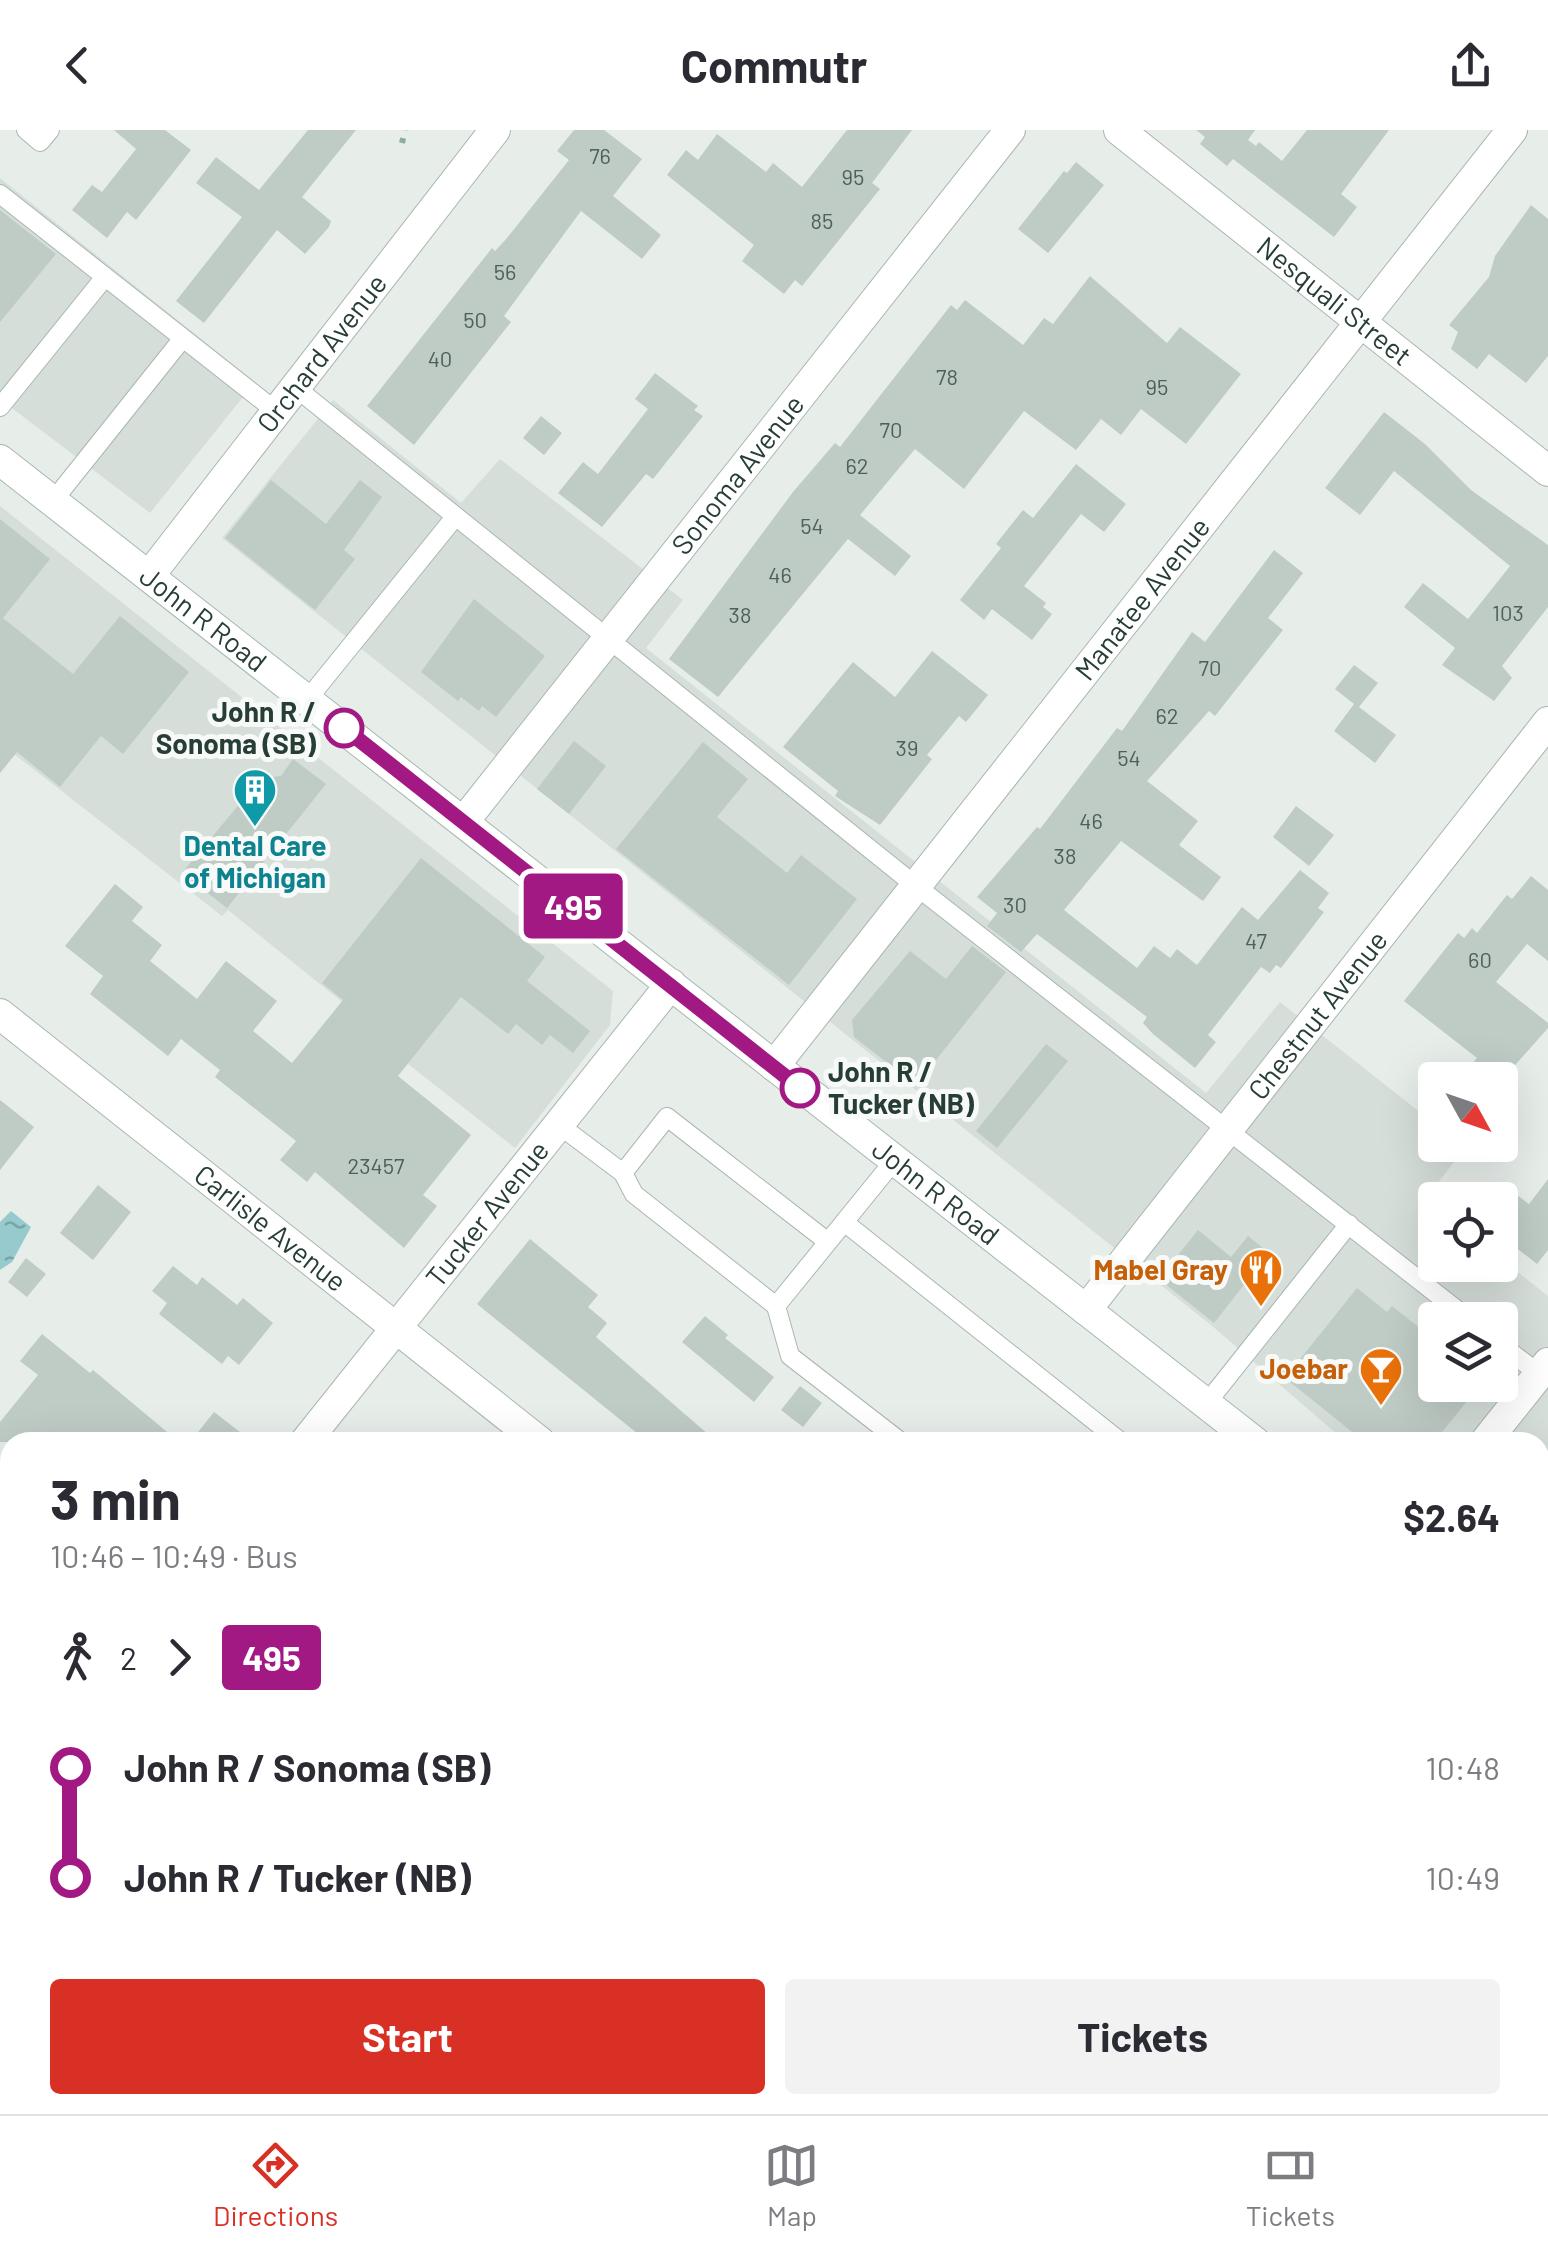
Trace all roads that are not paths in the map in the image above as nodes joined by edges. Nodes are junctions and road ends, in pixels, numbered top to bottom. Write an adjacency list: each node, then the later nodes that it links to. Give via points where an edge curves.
1 (26, 130): 2 (lane, via 40,142)
2 (50, 130)
3 (495, 130): 11 (street, Orchard Avenue)
4 (1010, 130): 19 (street, Sonoma Avenue)
5 (1119, 130): 9 (street, Nesquali Street)
6 (1512, 130): 9 (street, Manatee Avenue)
7 (0, 194): 8 (lane)
8 (105, 276): 10 (lane); 12 (lane)
9 (1361, 322): 15 (street, Nesquali Street); 23 (street, Manatee Avenue)
10 (183, 338): 13 (lane); 16 (lane)
11 (296, 388): 13 (street, Orchard Avenue); 17 (lane)
12 (0, 407)
13 (276, 412): 18 (street, Orchard Avenue)
14 (0, 460): 16 (street, John R Road)
15 (1548, 471)
16 (53, 502): 18 (street, John R Road)
17 (455, 516): 19 (lane); 20 (lane)
18 (149, 576): 20 (street, John R Road)
19 (608, 640): 22 (street, Sonoma Avenue); 23 (lane)
20 (307, 700): 22 (street, John R Road)
21 (1548, 722): 28 (street, Chestnut Avenue)
22 (464, 820): 24 (street, John R Road)
23 (916, 886): 26 (street, Manatee Avenue); 28 (lane)
24 (671, 984): 26 (street, John R Road); 27 (street, Tucker Avenue)
25 (0, 1014): 37 (street, Carlisle Avenue)
26 (774, 1066): 29 (street, John R Road)
27 (559, 1125): 30 (lane); 37 (street, Tucker Avenue)
28 (1228, 1128): 32 (lane); 36 (street, Chestnut Avenue)
29 (893, 1162): 31 (lane); 36 (street, John R Road)
30 (623, 1173): 33 (lane, via 667,1117); 35 (lane, via 634,1194)
31 (844, 1222): 33 (lane); 44 (lane)
32 (1348, 1224): 34 (lane); 40 (lane)
33 (828, 1242): 35 (lane)
34 (1447, 1302)
35 (776, 1306): 43 (lane, via 790,1356)
36 (1086, 1310): 40 (street, John R Road)
37 (396, 1328): 41 (street, Tucker Avenue); 42 (street, Carlisle Avenue)
38 (1518, 1354): 39 (lane)
39 (1544, 1369): 46 (street)
40 (1206, 1404): 45 (street, John R Road)
41 (313, 1432)
42 (527, 1432)
43 (887, 1432)
44 (1107, 1432)
45 (1233, 1432)
46 (1493, 1432)

